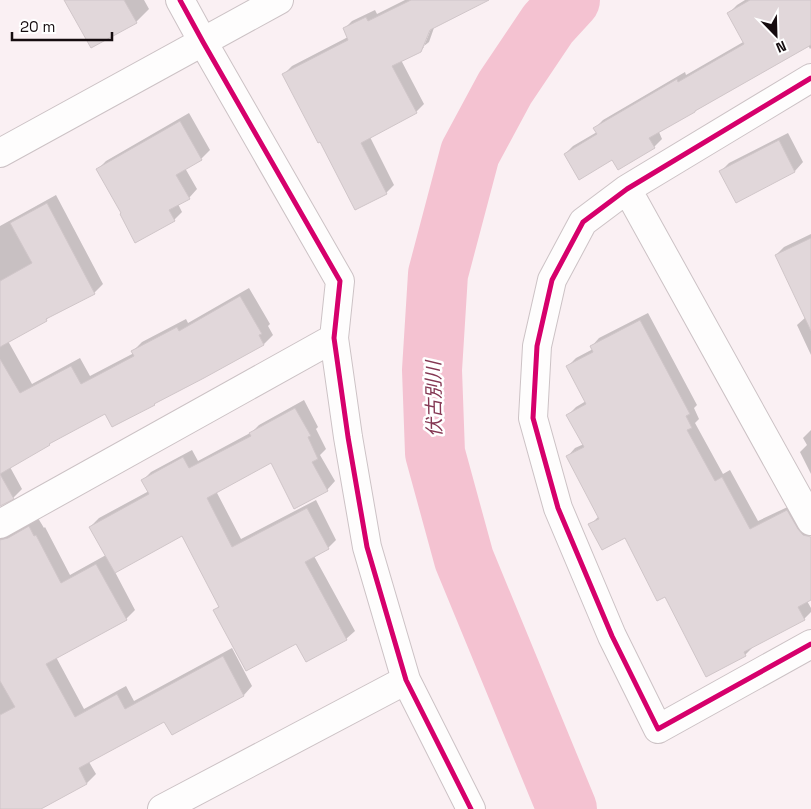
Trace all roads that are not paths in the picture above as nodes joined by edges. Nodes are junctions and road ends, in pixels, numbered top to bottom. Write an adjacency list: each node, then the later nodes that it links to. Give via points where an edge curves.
1 (180, 0): 3 (street)
2 (279, 0): 3 (street)
3 (203, 42): 5 (street); 7 (street, via 340,280)
4 (811, 78): 6 (street)
5 (0, 153)
6 (627, 189): 8 (street); 10 (street, via 583,222 552,280 537,346 533,418 558,508 612,636 658,729)
7 (334, 338): 9 (street); 11 (street, via 368,547)
8 (811, 521)
9 (0, 524)
10 (811, 644)
11 (406, 680): 12 (street); 13 (street)
12 (162, 809)
13 (471, 809)

